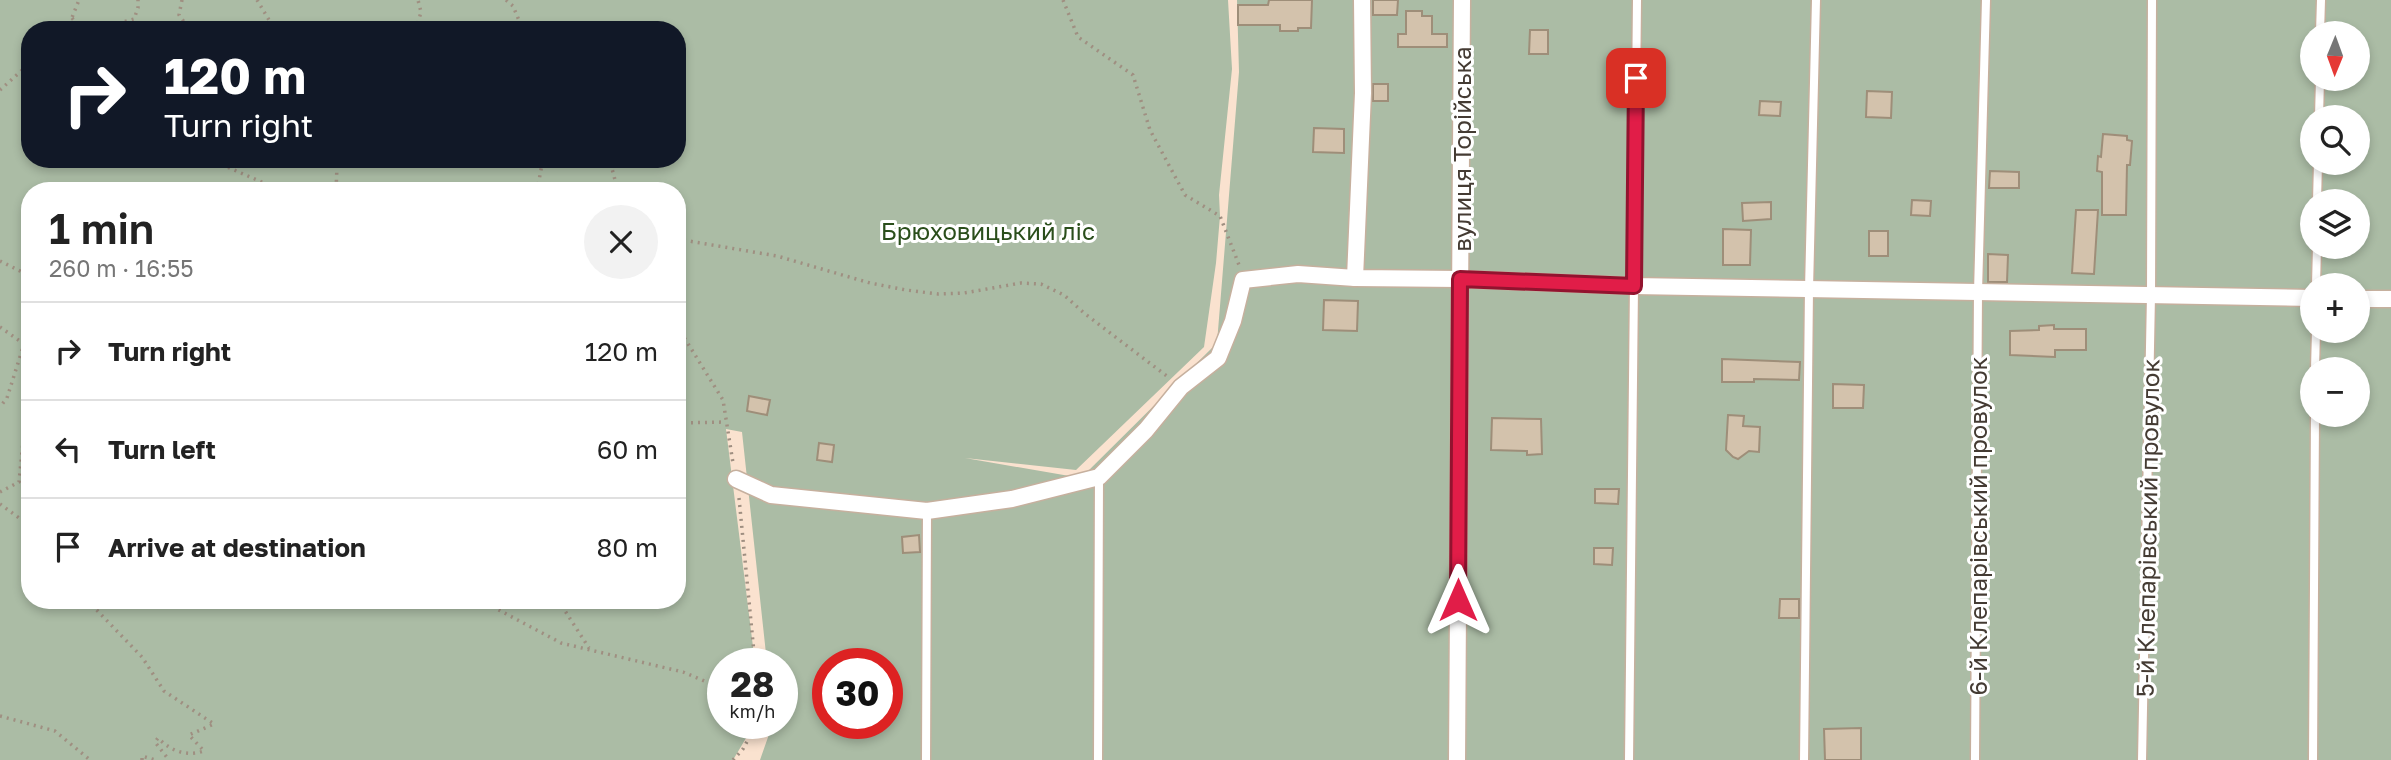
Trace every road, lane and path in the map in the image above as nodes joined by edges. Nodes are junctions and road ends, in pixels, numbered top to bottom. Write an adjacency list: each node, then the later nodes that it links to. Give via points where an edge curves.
1 (79, 0): 17 (path)
2 (138, 0): 20 (path, via 134,19)
3 (182, 0): 21 (path, via 179,15)
4 (257, 0): 22 (path)
5 (418, 0): 23 (path)
6 (506, 0): 16 (path)
7 (516, 0): 16 (path)
8 (1063, 0): 35 (path, via 1078,37 1133,75 1150,130 1185,195 1220,216)
9 (1362, 0): 33 (street)
10 (1462, 0): 34 (street, вулиця Торійська)
11 (1637, 0): 36 (lane)
12 (1816, 0): 37 (lane)
13 (1986, 0): 38 (lane, 6-й Клепарівський провулок)
14 (2152, 0): 39 (lane, 5-й Клепарівський провулок)
15 (2321, 0): 25 (lane)
16 (513, 5): 24 (path)
17 (72, 18): 18 (path); 19 (path)
18 (71, 21)
19 (74, 21)
20 (126, 21)
21 (183, 21)
22 (270, 21)
23 (418, 21)
24 (519, 21)
25 (2320, 21)
26 (21, 71): 27 (path)
27 (0, 89)
28 (229, 168): 29 (path)
29 (261, 182)
30 (686, 241): 47 (path, via 777,256 870,283 938,294 1041,284 1064,295)
31 (0, 261): 32 (path)
32 (21, 272)
33 (1355, 278): 34 (street); 35 (street, via 1298,274)
34 (1460, 279): 36 (street); 74 (street, вулиця Торійська)
35 (1244, 280): 47 (street, via 1218,358)
36 (1634, 286): 37 (street); 75 (lane)
37 (1809, 289): 38 (street); 76 (lane)
38 (1979, 292): 39 (street); 77 (lane, 6-й Клепарівський провулок)
39 (2151, 295): 40 (street); 78 (lane, 5-й Клепарівський провулок)
40 (2300, 298)
41 (2370, 299): 42 (street)
42 (2391, 299)
43 (0, 327): 45 (path)
44 (686, 340): 49 (path, via 723,400)
45 (21, 342)
46 (21, 354): 48 (path)
47 (1181, 387): 53 (street)
48 (0, 407)
49 (726, 422): 50 (path); 54 (path)
50 (686, 423)
51 (2315, 427): 79 (lane)
52 (21, 457): 55 (path, via 19,482)
53 (1099, 477): 57 (street, via 1012,499); 73 (lane)
54 (736, 479): 57 (street, via 771,495); 62 (path)
55 (0, 492)
56 (0, 504): 58 (path)
57 (927, 511): 72 (lane)
58 (21, 519)
59 (96, 609): 70 (path, via 142,657 164,691 214,724 189,735 204,751 193,755 170,749 158,738 155,742)
60 (497, 609): 63 (path, via 561,642)
61 (564, 609): 63 (path)
62 (754, 648)
63 (590, 650): 64 (path)
64 (707, 682)
65 (0, 716): 67 (path, via 55,731)
66 (748, 739): 71 (path)
67 (90, 760)
68 (142, 760): 69 (path, via 142,756)
69 (155, 760)
70 (169, 760)
71 (733, 760)
72 (926, 760)
73 (1098, 760)
74 (1457, 760)
75 (1629, 760)
76 (1804, 760)
77 (1975, 760)
78 (2143, 760)
79 (2314, 760)

